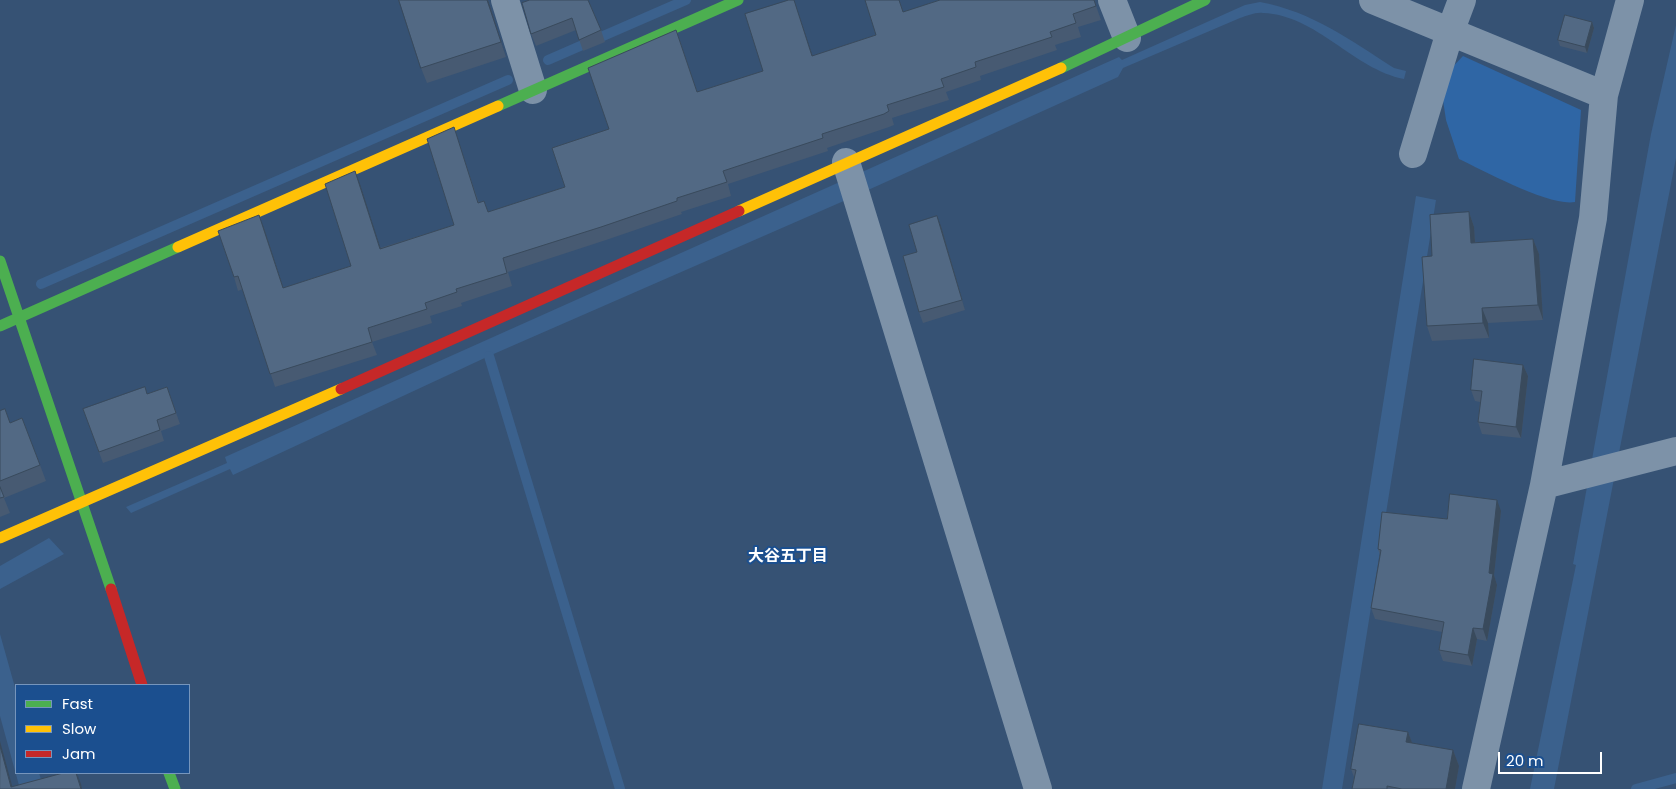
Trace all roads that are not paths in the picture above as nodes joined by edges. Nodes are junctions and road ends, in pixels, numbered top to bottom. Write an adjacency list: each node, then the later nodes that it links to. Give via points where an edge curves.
1 (505, 0): 10 (street)
2 (738, 0): 10 (street)
3 (1112, 0): 9 (street)
4 (1205, 0): 9 (street)
5 (1374, 0): 8 (street)
6 (1462, 0): 8 (street)
7 (1630, 0): 11 (street)
8 (1450, 32): 11 (street); 12 (street)
9 (1126, 38): 13 (street)
10 (533, 90): 15 (street)
11 (1604, 95): 18 (street, via 1593,218)
12 (1413, 154)
13 (846, 162): 19 (street); 24 (street)
14 (0, 261): 15 (street)
15 (18, 319): 16 (street); 19 (street)
16 (0, 326)
17 (1676, 451): 18 (street)
18 (1544, 486): 25 (street)
19 (84, 503): 20 (street); 21 (street)
20 (0, 538)
21 (142, 684)
22 (169, 774): 23 (street)
23 (174, 789)
24 (1038, 789)
25 (1476, 789)

